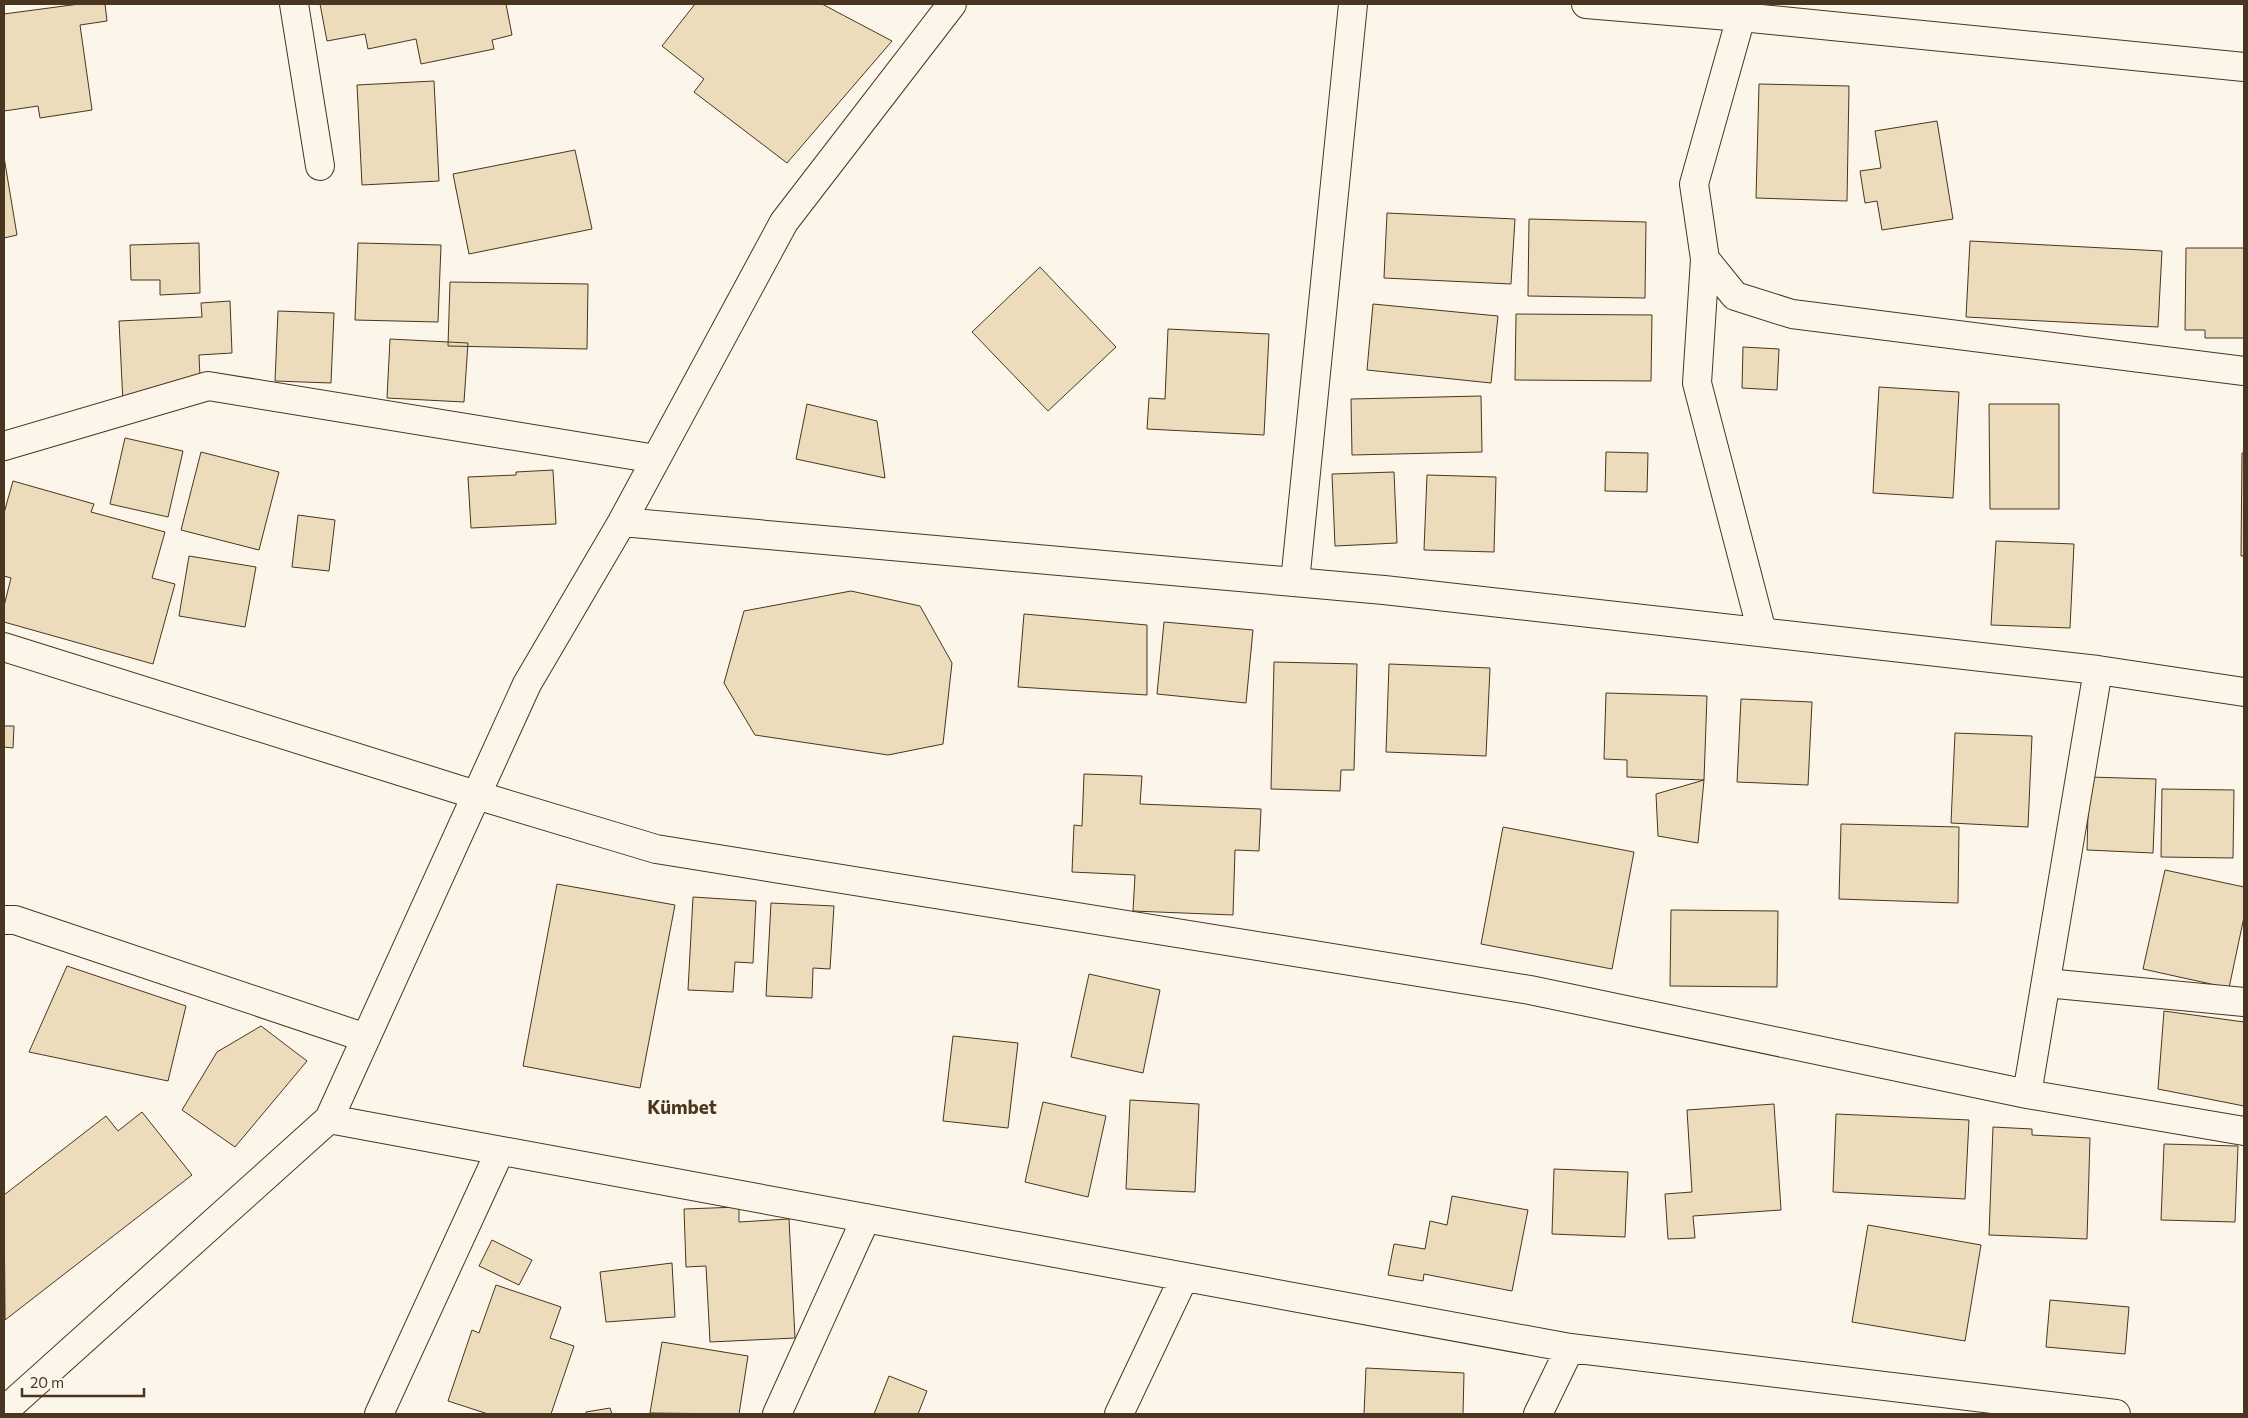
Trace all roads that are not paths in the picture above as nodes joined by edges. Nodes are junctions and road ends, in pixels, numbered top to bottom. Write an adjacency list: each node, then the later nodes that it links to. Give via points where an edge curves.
1 (294, 4): 7 (street)
2 (952, 4): 11 (street, via 784,222)
3 (1352, 4): 13 (street)
4 (1586, 4): 5 (street)
5 (1741, 10): 6 (street); 8 (street, via 1694,184)
6 (2244, 67)
7 (320, 166)
8 (1705, 259): 9 (street, via 1735,296 1792,314); 14 (street, via 1697,383)
9 (2244, 371)
10 (4, 446): 11 (street, via 208,386)
11 (656, 459): 12 (street)
12 (622, 522): 13 (street); 18 (street, via 527,684)
13 (1295, 582): 14 (street)
14 (1762, 632): 16 (street)
15 (4, 647): 18 (street)
16 (2098, 670): 17 (street); 20 (street)
17 (2244, 692)
18 (476, 796): 22 (street); 23 (street, via 656,850 1530,990)
19 (4, 920): 22 (street, via 15,920)
20 (2046, 983): 21 (street); 23 (street)
21 (2244, 1002)
22 (366, 1038): 24 (street)
23 (2027, 1094): 25 (street)
24 (329, 1119): 26 (street); 30 (street)
25 (2244, 1131)
26 (500, 1151): 27 (street); 31 (street)
27 (866, 1218): 28 (street); 32 (street)
28 (1184, 1277): 29 (street); 33 (street)
29 (1570, 1348): 34 (street); 35 (street)
30 (4, 1411)
31 (379, 1414)
32 (777, 1414)
33 (1119, 1414)
34 (1538, 1414)
35 (2116, 1414)

